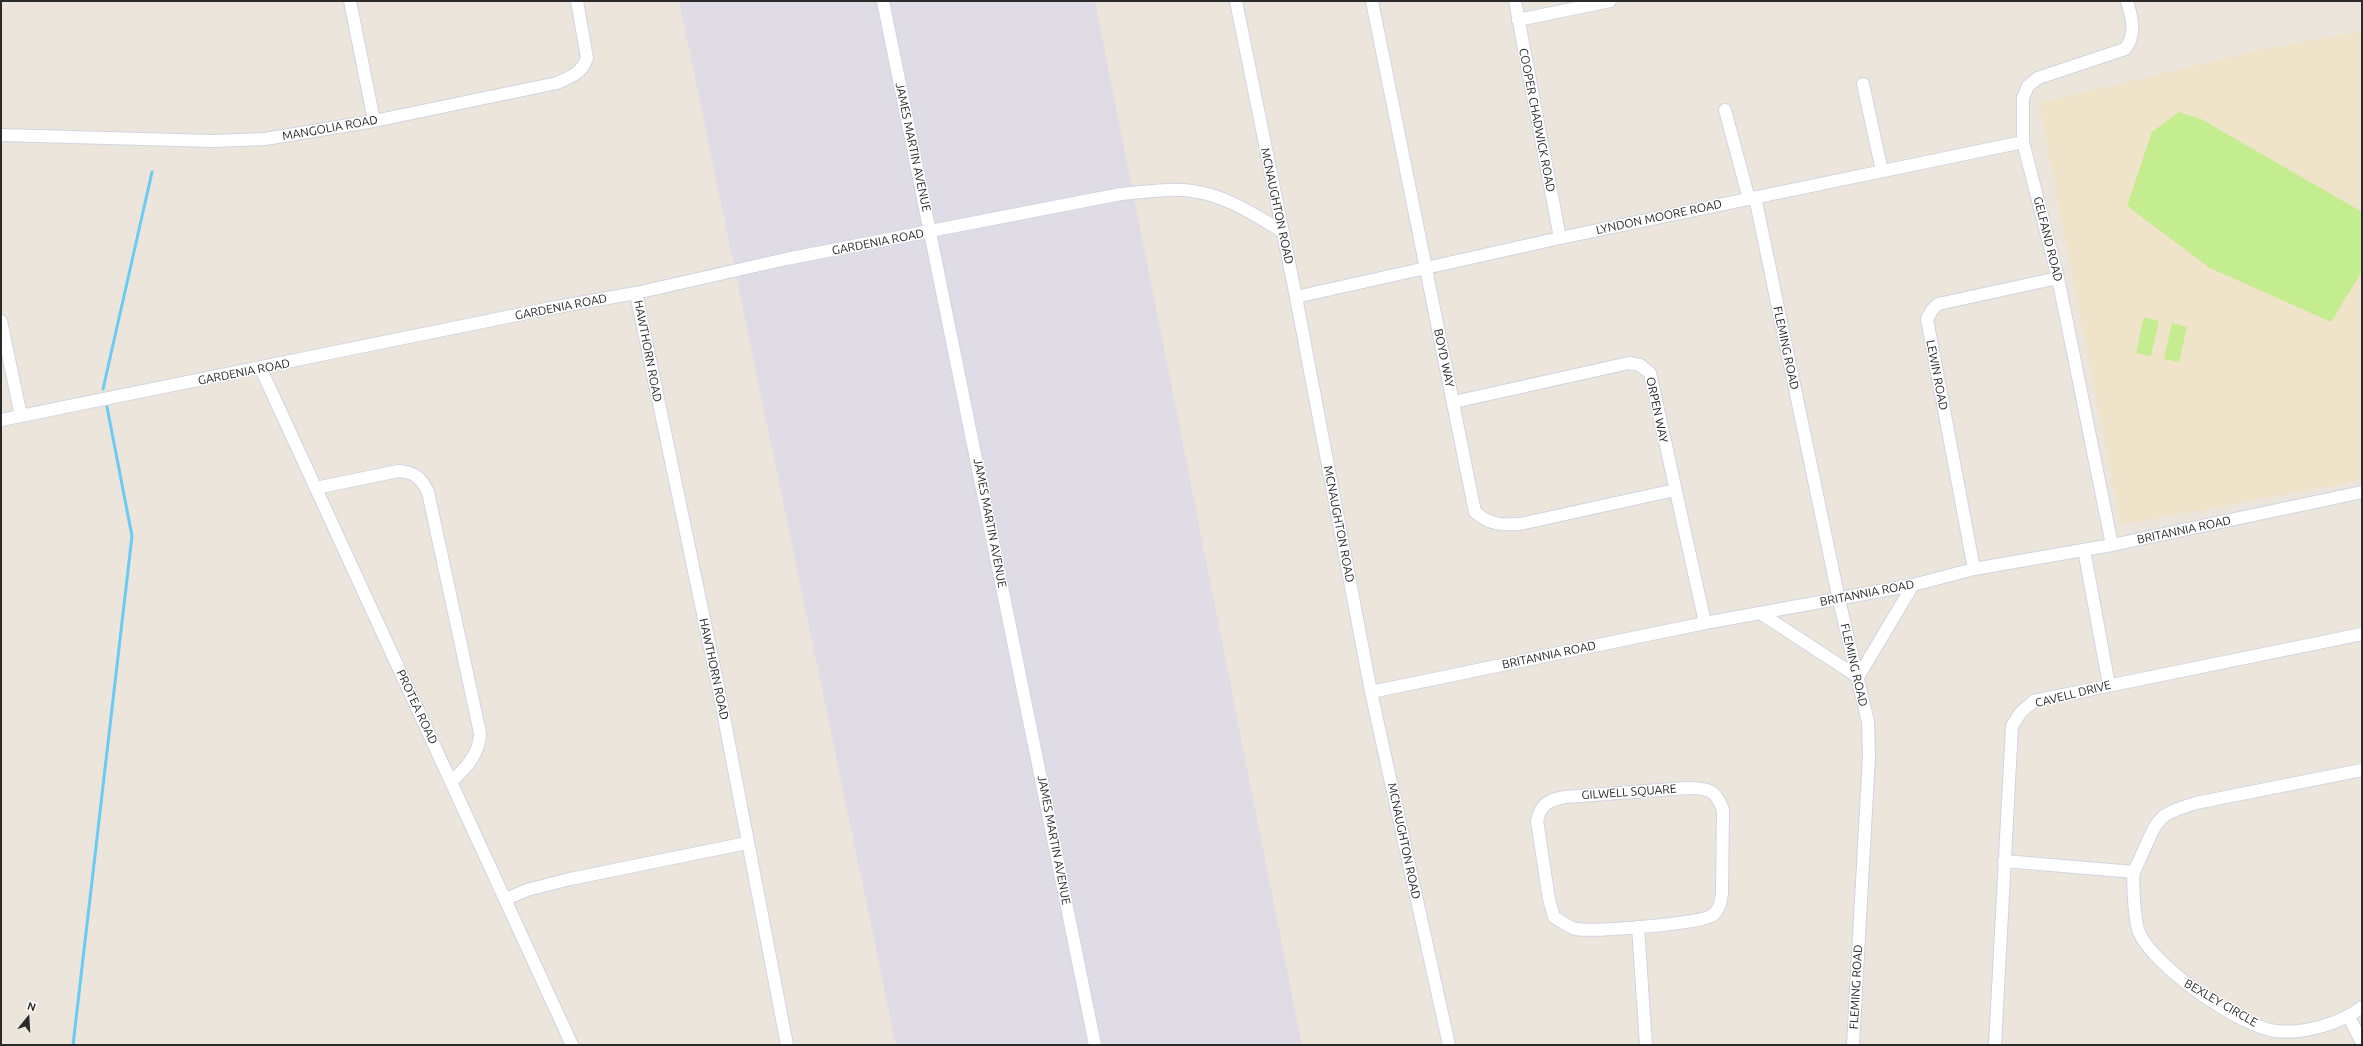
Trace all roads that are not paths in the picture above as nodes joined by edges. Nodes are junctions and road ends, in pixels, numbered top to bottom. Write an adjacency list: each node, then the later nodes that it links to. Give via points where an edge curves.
1 (350, 1): 12 (street)
2 (577, 1): 12 (street, MANGOLIA ROAD, via 587,58 579,72 557,83)
3 (883, 1): 18 (street, JAMES MARTIN AVENUE)
4 (1236, 1): 17 (street, MCNAUGHTON ROAD)
5 (1372, 1): 20 (street, BOYD WAY)
6 (1516, 1): 9 (street, COOPER CHADWICK ROAD)
7 (1610, 1): 9 (street)
8 (2127, 1): 14 (street, GELFAND ROAD, via 2134,28 2132,40 2125,49 2038,78 2028,86 2023,98)
9 (1518, 20): 19 (street, COOPER CHADWICK ROAD)
10 (1862, 84): 15 (street)
11 (1726, 110): 16 (street, FLEMING ROAD)
12 (374, 121): 13 (street, MANGOLIA ROAD, via 288,137 241,141)
13 (1, 135)
14 (2023, 142): 15 (street, LYNDON MOORE ROAD); 21 (street, GELFAND ROAD)
15 (1882, 171): 16 (street, LYNDON MOORE ROAD)
16 (1752, 198): 19 (street, LYNDON MOORE ROAD); 36 (street, FLEMING ROAD)
17 (1282, 231): 18 (street, GARDENIA ROAD, via 1236,205 1199,192 1175,189 1121,194); 23 (street, MCNAUGHTON ROAD)
18 (931, 232): 22 (street, GARDENIA ROAD, via 786,259); 55 (street, JAMES MARTIN AVENUE)
19 (1560, 238): 20 (street, LYNDON MOORE ROAD)
20 (1426, 269): 23 (street, LYNDON MOORE ROAD); 26 (street, BOYD WAY)
21 (2058, 278): 32 (street, GELFAND ROAD); 34 (street, LEWIN ROAD, via 1938,304 1927,319)
22 (636, 293): 25 (street, GARDENIA ROAD, via 551,308); 45 (street, HAWTHORN ROAD, via 718,686)
23 (1296, 297): 42 (street, MCNAUGHTON ROAD)
24 (1, 321): 27 (street)
25 (261, 369): 27 (street, GARDENIA ROAD); 29 (street, PROTEA ROAD)
26 (1454, 402): 30 (street, BOYD WAY, via 1475,512 1486,522 1500,525 1520,524); 30 (street, ORPEN WAY, via 1629,363 1640,365 1650,373)
27 (21, 416): 28 (street, GARDENIA ROAD)
28 (1, 420)
29 (316, 488): 44 (street, PROTEA ROAD); 44 (street, via 398,472 408,472 424,482 480,733 476,753)
30 (1675, 490): 38 (street, ORPEN WAY)
31 (2362, 492): 32 (street, BRITANNIA ROAD)
32 (2112, 545): 33 (street, BRITANNIA ROAD)
33 (2084, 550): 34 (street, BRITANNIA ROAD); 41 (street)
34 (1974, 570): 35 (street, BRITANNIA ROAD)
35 (1913, 585): 36 (street, BRITANNIA ROAD); 40 (street)
36 (1839, 600): 37 (street, BRITANNIA ROAD); 40 (street, FLEMING ROAD)
37 (1760, 613): 38 (street, BRITANNIA ROAD); 40 (street)
38 (1705, 623): 42 (street, BRITANNIA ROAD)
39 (2362, 634): 41 (street, CAVELL DRIVE)
40 (1858, 677): 58 (street, FLEMING ROAD, via 1868,722 1869,756)
41 (2109, 685): 46 (street, CAVELL DRIVE, via 2034,702 2021,712 2012,726)
42 (1371, 692): 56 (street, MCNAUGHTON ROAD)
43 (2362, 770): 47 (street, BEXLEY CIRCLE, via 2196,803 2171,811 2157,821)
44 (452, 782): 48 (street, PROTEA ROAD)
45 (747, 844): 48 (street, via 570,879 527,890); 54 (street, HAWTHORN ROAD)
46 (2004, 861): 47 (street); 59 (street, CAVELL DRIVE)
47 (2134, 872): 51 (street, BEXLEY CIRCLE, via 2136,922 2139,933 2160,962 2194,990 2248,1022 2268,1030 2296,1030)
48 (506, 899): 53 (street, PROTEA ROAD)
49 (1638, 927): 49 (street, GILWELL SQUARE, via 1576,929 1554,917 1537,821 1540,809 1549,800 1687,788 1705,788 1719,798 1723,810 1720,906 1712,915 1701,919); 57 (street)
50 (2362, 1008): 51 (street, BEXLEY CIRCLE)
51 (2349, 1017): 52 (street)
52 (2362, 1043)
53 (572, 1045)
54 (787, 1045)
55 (1095, 1045)
56 (1449, 1045)
57 (1646, 1045)
58 (1853, 1045)
59 (1995, 1045)

